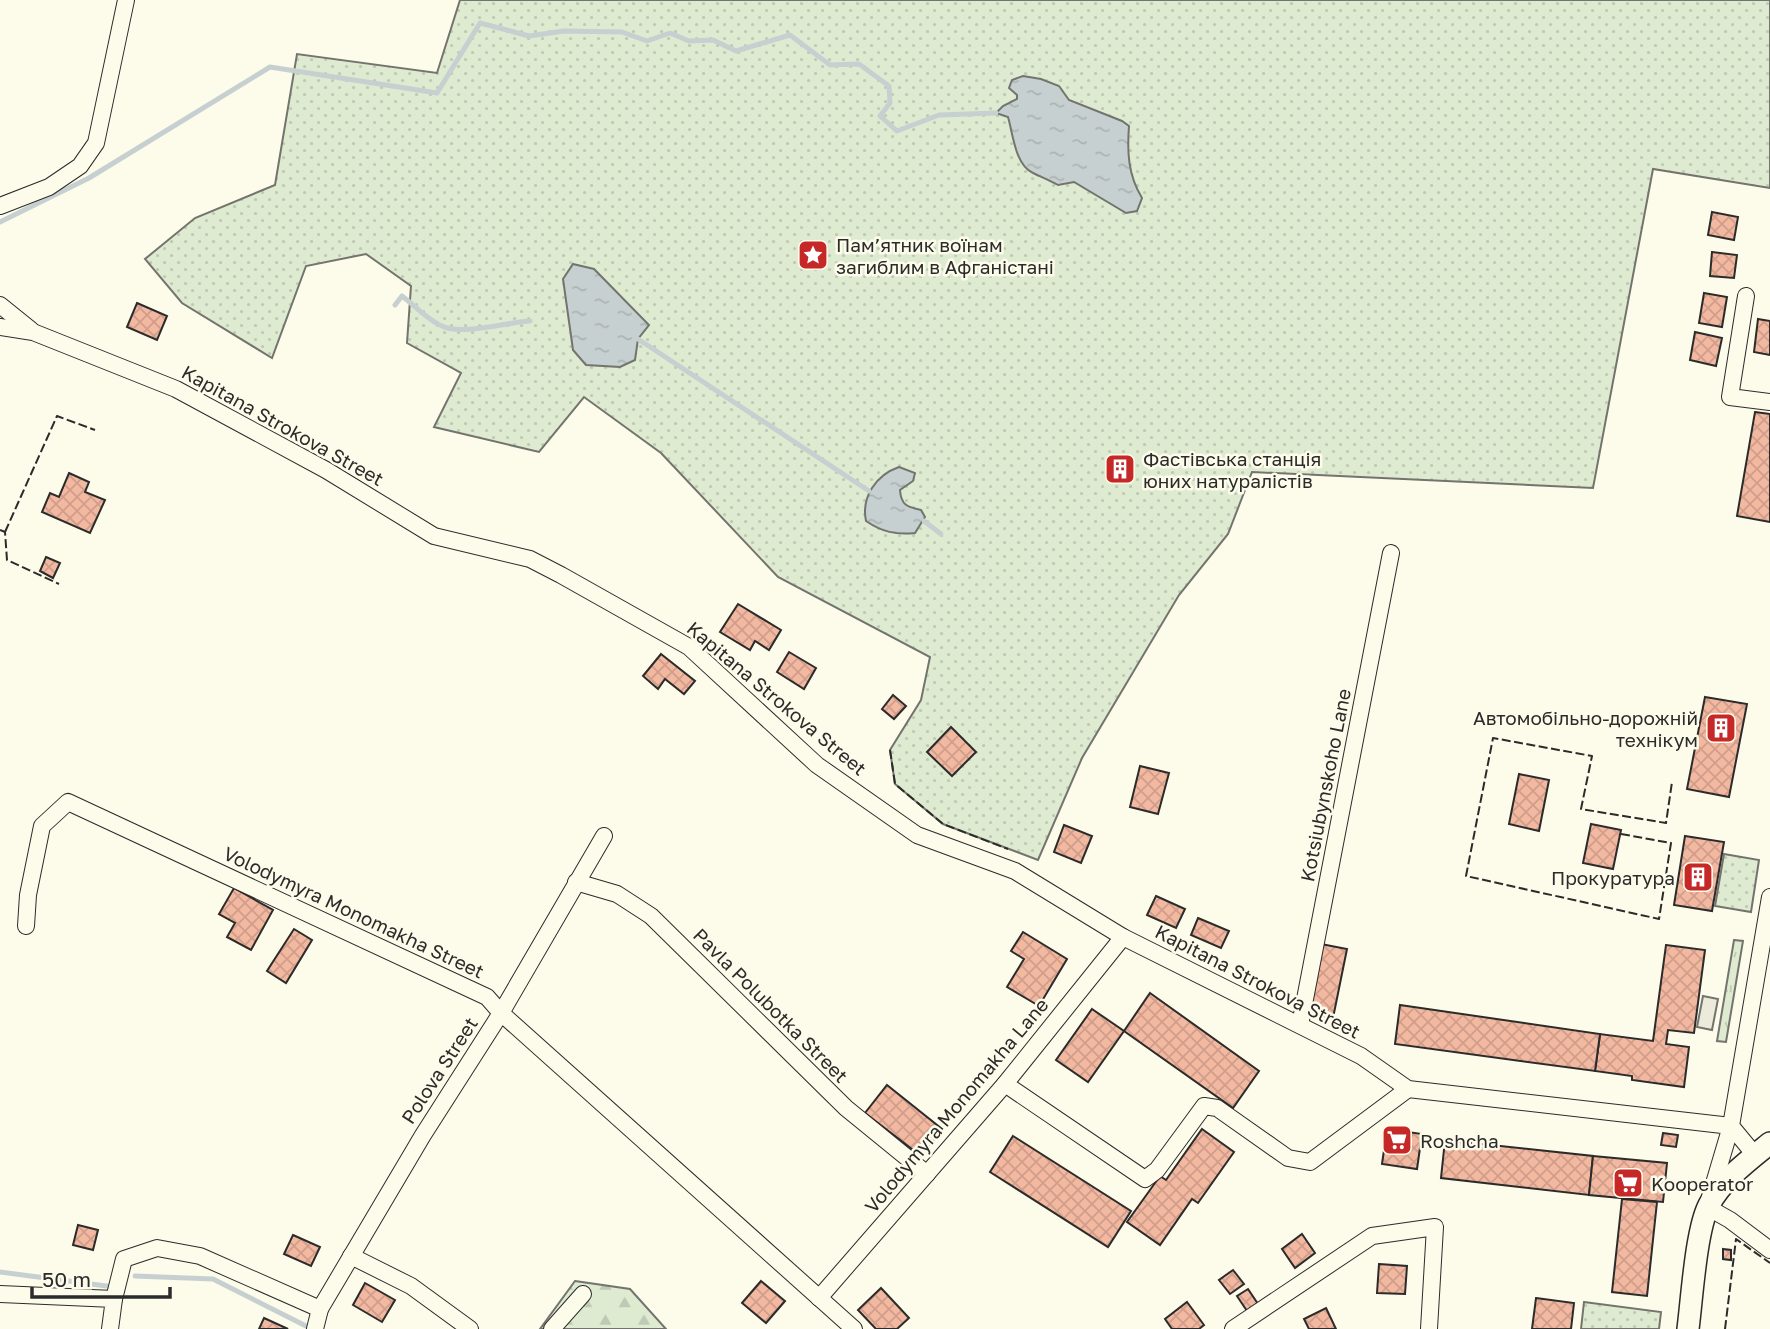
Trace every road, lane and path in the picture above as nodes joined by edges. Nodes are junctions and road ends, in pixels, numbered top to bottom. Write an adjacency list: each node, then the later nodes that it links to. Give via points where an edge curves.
1 (126, 0): 2 (street, via 96,143 80,166 49,187)
2 (0, 206)
3 (1746, 296): 7 (street, via 1730,397)
4 (0, 305): 6 (street)
5 (0, 327): 6 (street, Kapitana Strokova Street)
6 (33, 332): 13 (street, Kapitana Strokova Street, via 176,389 326,470 435,536 530,559 561,575 689,647 817,765 917,835 1015,871)
7 (1770, 402)
8 (1391, 552): 15 (street, Kotsiubynskoho Lane)
9 (604, 836): 10 (street, Polova Street)
10 (576, 882): 14 (street, Polova Street); 20 (street, Pavla Polubotka Street, via 617,894 651,916 846,1108)
11 (1770, 897): 18 (street)
12 (26, 926): 14 (street, Volodymyra Monomakha Street, via 42,826 68,803 487,997)
13 (1124, 937): 15 (street, Kapitana Strokova Street); 16 (street, Volodymyra Monomakha Lane)
14 (501, 1013): 23 (street, Polova Street); 26 (street, Volodymyra Monomakha Street)
15 (1300, 1025): 17 (street, Kapitana Strokova Street, via 1361,1056)
16 (1005, 1084): 17 (street, via 1145,1179 1157,1170 1204,1107 1217,1108 1288,1158 1310,1162); 20 (street, Volodymyra Monomakha Lane)
17 (1408, 1089): 18 (street, Kapitana Strokova Street)
18 (1731, 1126): 19 (street); 21 (street)
19 (1763, 1149): 21 (street)
20 (927, 1174): 26 (street, Volodymyra Monomakha Lane)
21 (1707, 1207): 22 (street); 36 (street)
22 (1770, 1250)
23 (351, 1256): 28 (street, Polova Street); 31 (street, via 411,1286)
24 (0, 1294): 27 (street)
25 (583, 1294): 32 (street)
26 (819, 1298): 33 (street, Volodymyra Monomakha Street)
27 (114, 1299): 28 (street, via 124,1259 157,1248 200,1256); 29 (street)
28 (320, 1309): 30 (street, Polova Street)
29 (110, 1329)
30 (315, 1329)
31 (470, 1329)
32 (552, 1329)
33 (854, 1329)
34 (1233, 1329): 35 (street, via 1372,1236 1435,1227)
35 (1429, 1329)
36 (1688, 1329)

